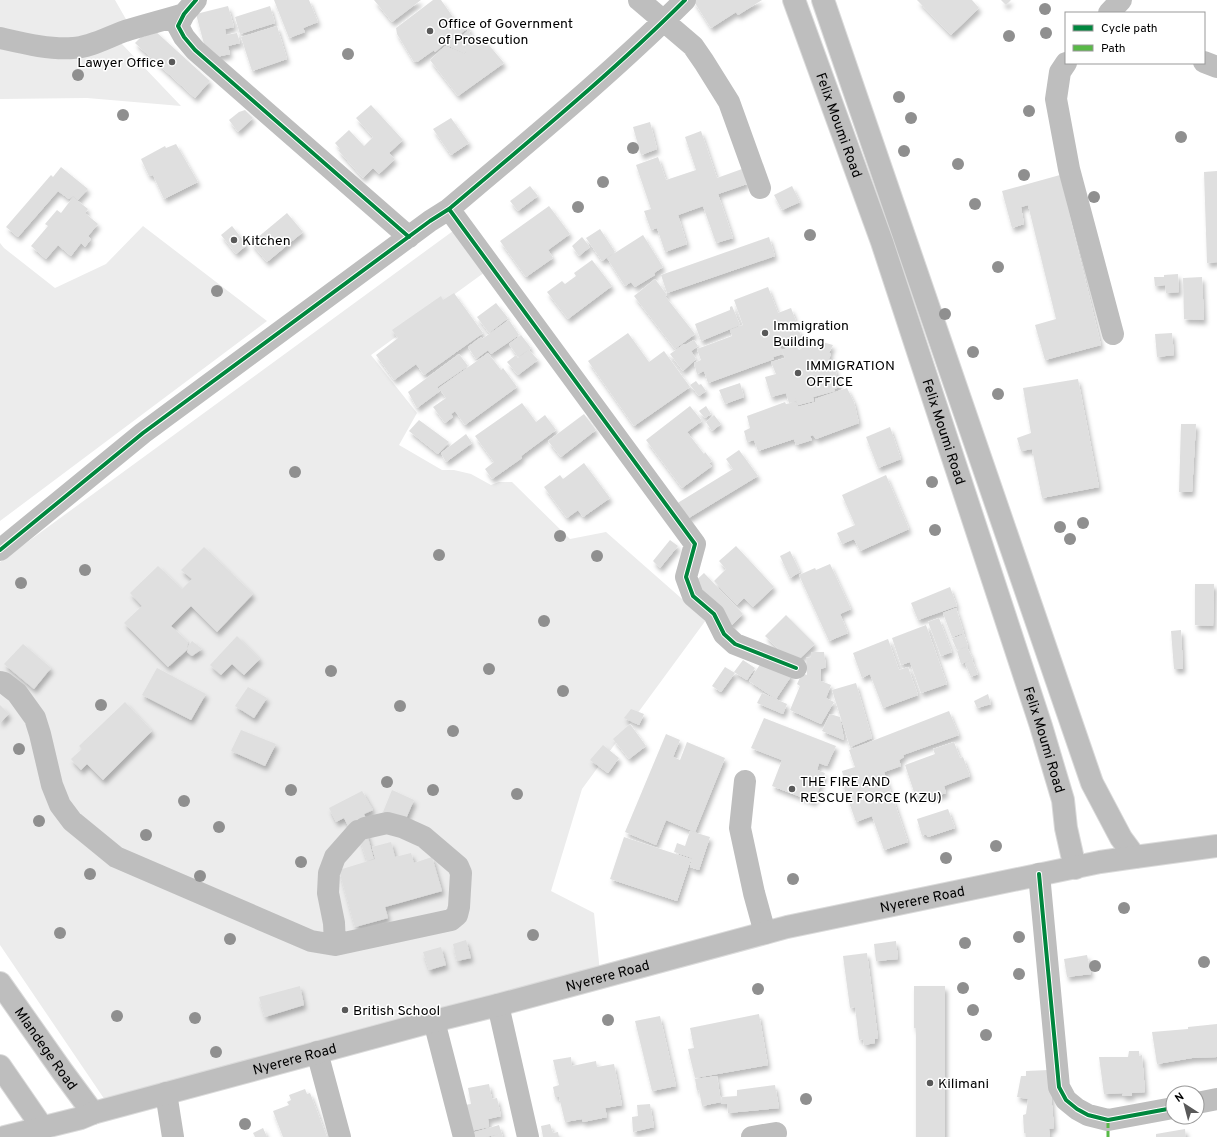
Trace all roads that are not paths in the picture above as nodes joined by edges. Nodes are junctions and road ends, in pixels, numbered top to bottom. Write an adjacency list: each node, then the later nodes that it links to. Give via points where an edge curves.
1 (639, 0): 9 (main road)
2 (685, 0): 9 (main road)
3 (794, 0): 18 (main road, Felix Moumi Road)
4 (822, 0): 17 (main road, Felix Moumi Road)
5 (1121, 0): 7 (main road); 8 (main road)
6 (190, 7): 10 (main road, via 97,42 73,48 50,47); 16 (main road, via 178,26 195,50)
7 (1110, 12)
8 (1128, 12)
9 (664, 21): 14 (main road, via 693,46 728,102); 15 (main road, via 584,94)
10 (0, 38)
11 (1205, 62): 13 (main road)
12 (1065, 64): 21 (main road, via 1060,72 1056,99 1070,169)
13 (1217, 67)
14 (760, 188)
15 (449, 208): 16 (main road); 23 (main road, via 695,544 686,577 694,596 714,614 724,634 735,644)
16 (409, 236): 22 (main road, via 144,433)
17 (904, 236): 18 (main road); 19 (main road, Felix Moumi Road)
18 (882, 242): 20 (main road, Felix Moumi Road)
19 (924, 295): 20 (main road); 27 (main road, Felix Moumi Road, via 1092,783)
20 (901, 299): 28 (main road, Felix Moumi Road, via 1043,733 1063,800)
21 (1113, 334)
22 (0, 550)
23 (796, 668)
24 (0, 682): 31 (main road, via 17,693 35,718 52,786 60,805 72,820 116,857 311,941)
25 (745, 781): 30 (main road, via 740,828)
26 (1217, 846): 27 (main road, Nyerere Road)
27 (1134, 857): 28 (main road, Nyerere Road)
28 (1075, 868): 29 (main road, Nyerere Road)
29 (1039, 874): 30 (main road, Nyerere Road); 40 (main road, via 1059,1087 1066,1100 1078,1110 1108,1120)
30 (765, 933): 33 (main road, Nyerere Road)
31 (335, 945): 31 (main road, via 451,920 457,915 459,907 461,873 458,866 424,837 402,827 387,823 361,829 335,857 329,873 328,893)
32 (0, 982): 41 (main road, Mlandege Road)
33 (498, 1005): 34 (main road, Nyerere Road); 48 (main road)
34 (434, 1021): 35 (main road, Nyerere Road); 47 (main road)
35 (317, 1052): 37 (main road, Nyerere Road); 46 (main road)
36 (0, 1066): 42 (main road)
37 (166, 1093): 41 (main road, Nyerere Road); 45 (main road)
38 (1217, 1100): 39 (main road)
39 (1205, 1102)
40 (1165, 1109)
41 (93, 1113): 42 (main road, Nyerere Road)
42 (42, 1127): 44 (main road, Nyerere Road)
43 (776, 1133): 49 (main road)
44 (5, 1137)
45 (174, 1137)
46 (340, 1137)
47 (464, 1137)
48 (528, 1137)
49 (752, 1137)

